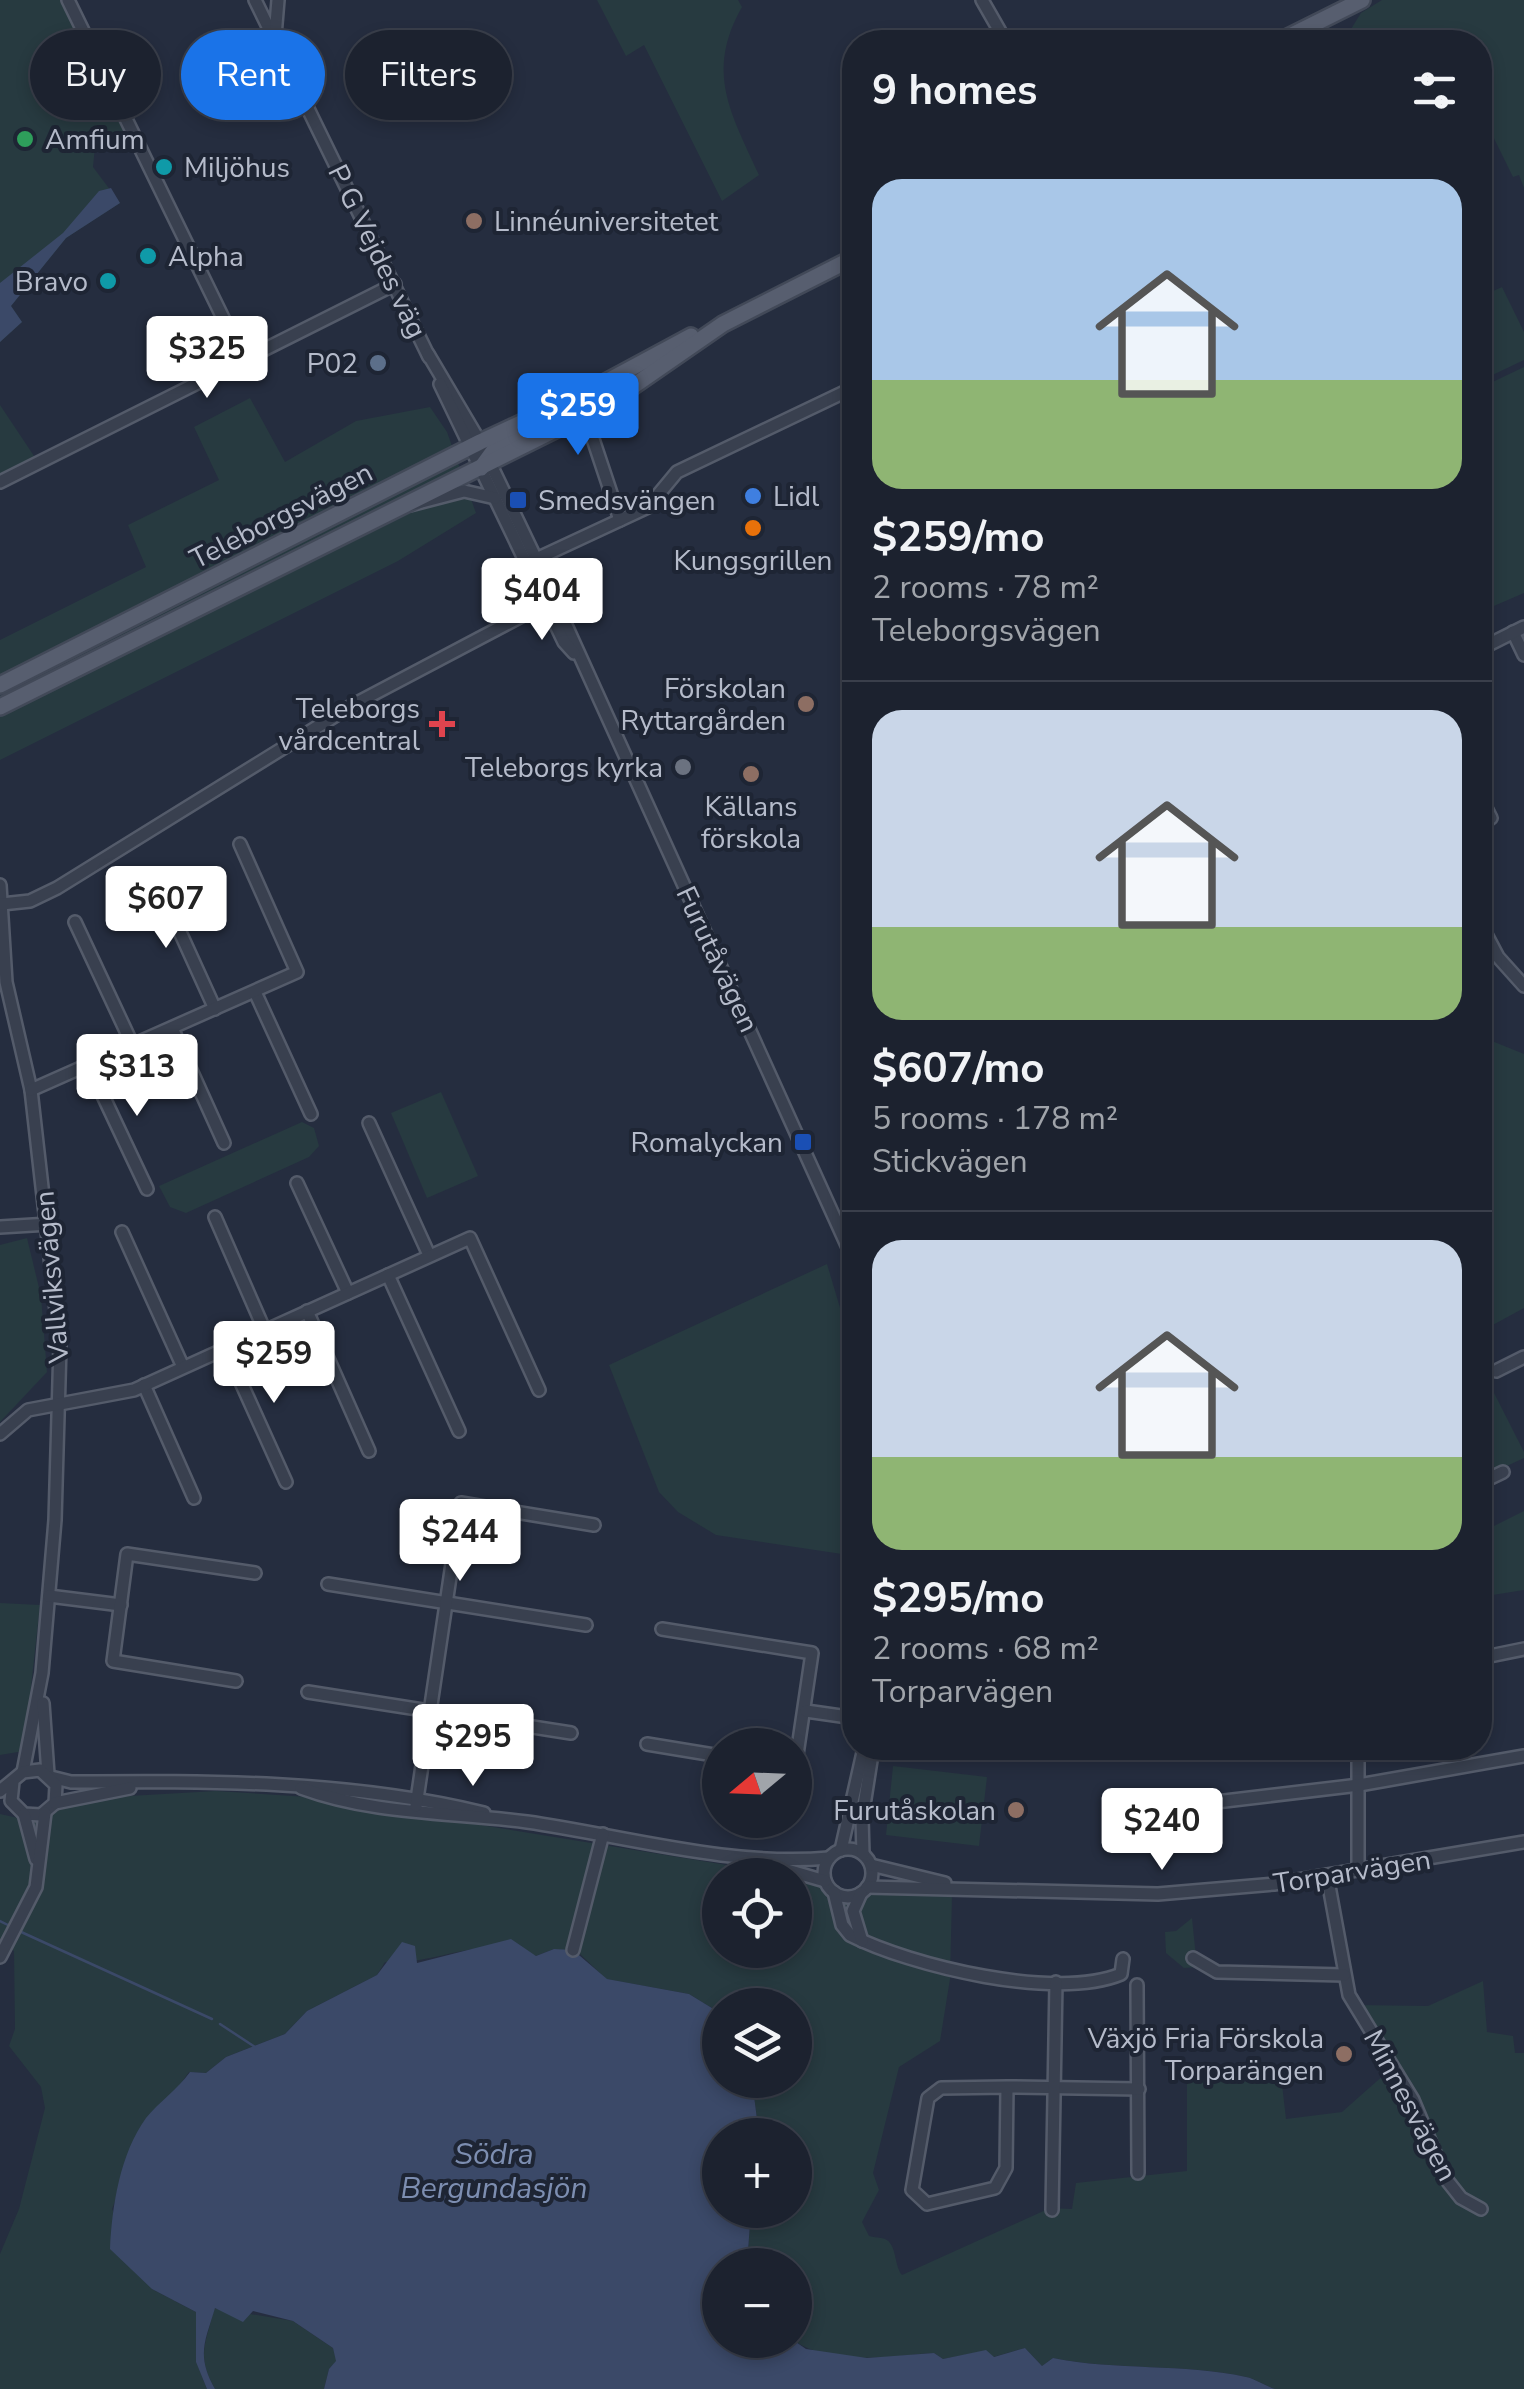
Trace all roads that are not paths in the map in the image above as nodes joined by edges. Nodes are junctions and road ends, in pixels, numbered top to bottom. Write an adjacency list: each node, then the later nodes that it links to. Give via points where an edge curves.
1 (68, 0): 15 (street)
2 (255, 0): 6 (street, P G Vejdes väg)
3 (278, 0): 7 (street)
4 (982, 0): 8 (street)
5 (1362, 0): 9 (main road)
6 (270, 30)
7 (276, 30)
8 (999, 30)
9 (1302, 30)
10 (314, 120): 12 (street, P G Vejdes väg)
11 (842, 264): 13 (main road, Teleborgsvägen)
12 (395, 284): 14 (street, P G Vejdes väg); 15 (street)
13 (723, 324): 16 (main road, Teleborgsvägen); 19 (main road, Teleborgsvägen)
14 (428, 354): 18 (street, P G Vejdes väg); 21 (street, P G Vejdes väg)
15 (244, 361): 22 (street)
16 (587, 392): 19 (street); 21 (main road, Teleborgsvägen)
17 (842, 393): 25 (street, via 677,472 648,507)
18 (446, 397): 20 (street, via 457,434); 21 (street, P G Vejdes väg)
19 (585, 415): 21 (main road, Teleborgsvägen); 25 (street)
20 (454, 455): 21 (main road, Teleborgsvägen); 31 (main road, Teleborgsvägen)
21 (482, 455): 23 (street, Furutåvägen); 24 (main road, Teleborgsvägen); 26 (street, Furutåvägen)
22 (0, 482)
23 (496, 498): 24 (street, via 464,490); 26 (street, Furutåvägen)
24 (410, 505): 32 (main road, Teleborgsvägen)
25 (620, 520): 26 (street)
26 (531, 561): 27 (street, Furutåvägen)
27 (550, 601): 36 (street, via 351,706 57,888); 56 (street, Furutåvägen)
28 (1519, 629): 29 (street); 30 (street)
29 (1492, 643)
30 (1524, 655)
31 (0, 685)
32 (0, 708)
33 (240, 844): 41 (street, via 297,972)
34 (155, 876): 42 (street)
35 (0, 885): 36 (street, Vallviksvägen)
36 (2, 904): 38 (street, Vallviksvägen)
37 (76, 922): 44 (street)
38 (2, 934): 46 (street, Vallviksvägen)
39 (1492, 946): 40 (street)
40 (1524, 986)
41 (255, 992): 42 (street); 47 (street)
42 (215, 1009): 43 (street)
43 (172, 1028): 44 (street); 49 (street)
44 (133, 1046): 45 (street)
45 (89, 1066): 46 (street); 51 (street)
46 (31, 1090): 53 (street, Vallviksvägen)
47 (311, 1114)
48 (369, 1122): 57 (street)
49 (224, 1143)
50 (297, 1184): 59 (street)
51 (147, 1189)
52 (215, 1218): 61 (street)
53 (49, 1224): 54 (street); 68 (street, Vallviksvägen)
54 (0, 1226)
55 (122, 1232): 64 (street)
56 (842, 1235)
57 (430, 1256): 58 (street); 67 (street, via 470,1240)
58 (388, 1275): 59 (street); 69 (street)
59 (348, 1293): 60 (street)
60 (306, 1311): 61 (street); 71 (street)
61 (264, 1329): 62 (street)
62 (225, 1346): 64 (street); 74 (street)
63 (1524, 1357): 65 (street)
64 (182, 1366): 66 (street)
65 (1496, 1371)
66 (144, 1385): 68 (street, via 95,1400); 75 (street)
67 (539, 1390)
68 (59, 1402): 70 (street, via 28,1410); 79 (street, Vallviksvägen)
69 (459, 1430)
70 (0, 1434)
71 (369, 1450)
72 (1503, 1472): 73 (street)
73 (1492, 1477)
74 (286, 1482)
75 (194, 1498)
76 (594, 1524): 80 (street, via 462,1503)
77 (255, 1573): 81 (street, via 127,1554)
78 (328, 1584): 80 (street)
79 (49, 1596): 81 (street); 86 (street, Vallviksvägen)
80 (446, 1603): 82 (street); 89 (street)
81 (121, 1605): 87 (street, via 113,1661)
82 (586, 1625)
83 (662, 1629): 90 (street, via 812,1653)
84 (1524, 1649): 85 (street)
85 (1492, 1656)
86 (42, 1674): 100 (street, Vallviksvägen); 101 (street, Vallviksvägen)
87 (236, 1681)
88 (308, 1692): 89 (street)
89 (430, 1709): 93 (street); 107 (street)
90 (806, 1711): 91 (street); 92 (street)
91 (842, 1716)
92 (803, 1728)
93 (570, 1733)
94 (647, 1744): 95 (street)
95 (702, 1753)
96 (1524, 1756): 104 (street)
97 (861, 1760): 114 (street)
98 (870, 1760): 117 (street, via 862,1818)
99 (1358, 1760): 104 (street)
100 (23, 1772): 101 (street); 103 (street)
101 (50, 1776): 102 (street, via 71,1782); 106 (street)
102 (184, 1781): 106 (street); 107 (street, via 302,1788)
103 (13, 1782): 105 (street); 110 (street, via 10,1797)
104 (1359, 1785): 109 (street); 119 (street)
105 (0, 1790)
106 (55, 1803): 111 (street)
107 (416, 1806): 112 (street)
108 (0, 1808): 110 (street)
109 (1174, 1808)
110 (21, 1812): 111 (street); 118 (street)
111 (45, 1814): 118 (street)
112 (603, 1834): 115 (street); 126 (street)
113 (1524, 1842): 119 (street, Torparvägen)
114 (841, 1850): 116 (street); 117 (street)
115 (723, 1853): 116 (street); 121 (street)
116 (829, 1858): 121 (street)
117 (866, 1860): 122 (street); 124 (street, Torparvägen, via 917,1879)
118 (38, 1868): 127 (street, via 36,1887)
119 (1358, 1870): 120 (street, Torparvägen)
120 (1327, 1874): 124 (street, Torparvägen, via 1158,1894); 130 (street, Minnesvägen)
121 (826, 1881): 123 (street)
122 (864, 1890): 123 (street, via 847,1897); 124 (street, Torparvägen); 125 (street, via 853,1911)
123 (834, 1892): 125 (street, via 842,1925)
124 (999, 1892)
125 (862, 1941): 131 (street, via 931,1967)
126 (574, 1950)
127 (0, 1957)
128 (1193, 1958): 130 (street, via 1216,1972)
129 (1122, 1959): 131 (street, via 1121,1974 1112,1978)
130 (1344, 1975): 138 (street, Minnesvägen, via 1349,1995 1413,2100 1446,2179)
131 (1056, 1982): 134 (street)
132 (1137, 1985): 135 (street)
133 (1007, 2087): 133 (street, via 942,2088 928,2098 912,2190 927,2204 995,2188 1006,2168); 134 (street)
134 (1054, 2088): 135 (street); 137 (street)
135 (1139, 2088): 136 (street)
136 (1138, 2173)
137 (1052, 2210)
138 (1482, 2210)

